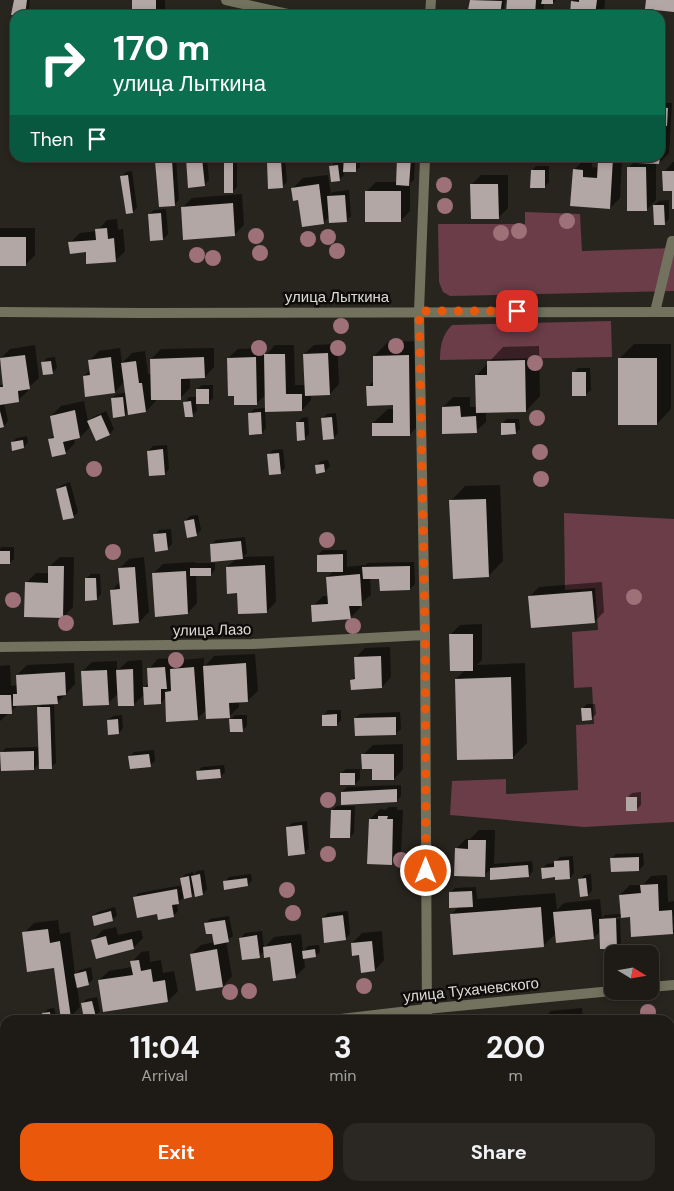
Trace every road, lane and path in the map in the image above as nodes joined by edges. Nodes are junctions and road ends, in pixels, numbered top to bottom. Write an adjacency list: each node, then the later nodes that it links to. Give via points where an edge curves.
1 (226, 0): 2 (street)
2 (270, 10)
3 (425, 162): 5 (street)
4 (674, 241): 7 (street)
5 (419, 311): 6 (street, улица Лыткина); 7 (street, улица Лыткина); 9 (street)
6 (0, 312)
7 (655, 312): 8 (street, улица Лыткина)
8 (674, 312)
9 (425, 635): 10 (street, улица Лазо, via 252,644); 14 (street)
10 (0, 647)
11 (674, 985): 12 (street)
12 (659, 986)
13 (604, 992): 14 (street, улица Тухачевского)
14 (426, 1009): 15 (street, улица Тухачевского); 16 (street)
15 (375, 1015)
16 (427, 1015)

